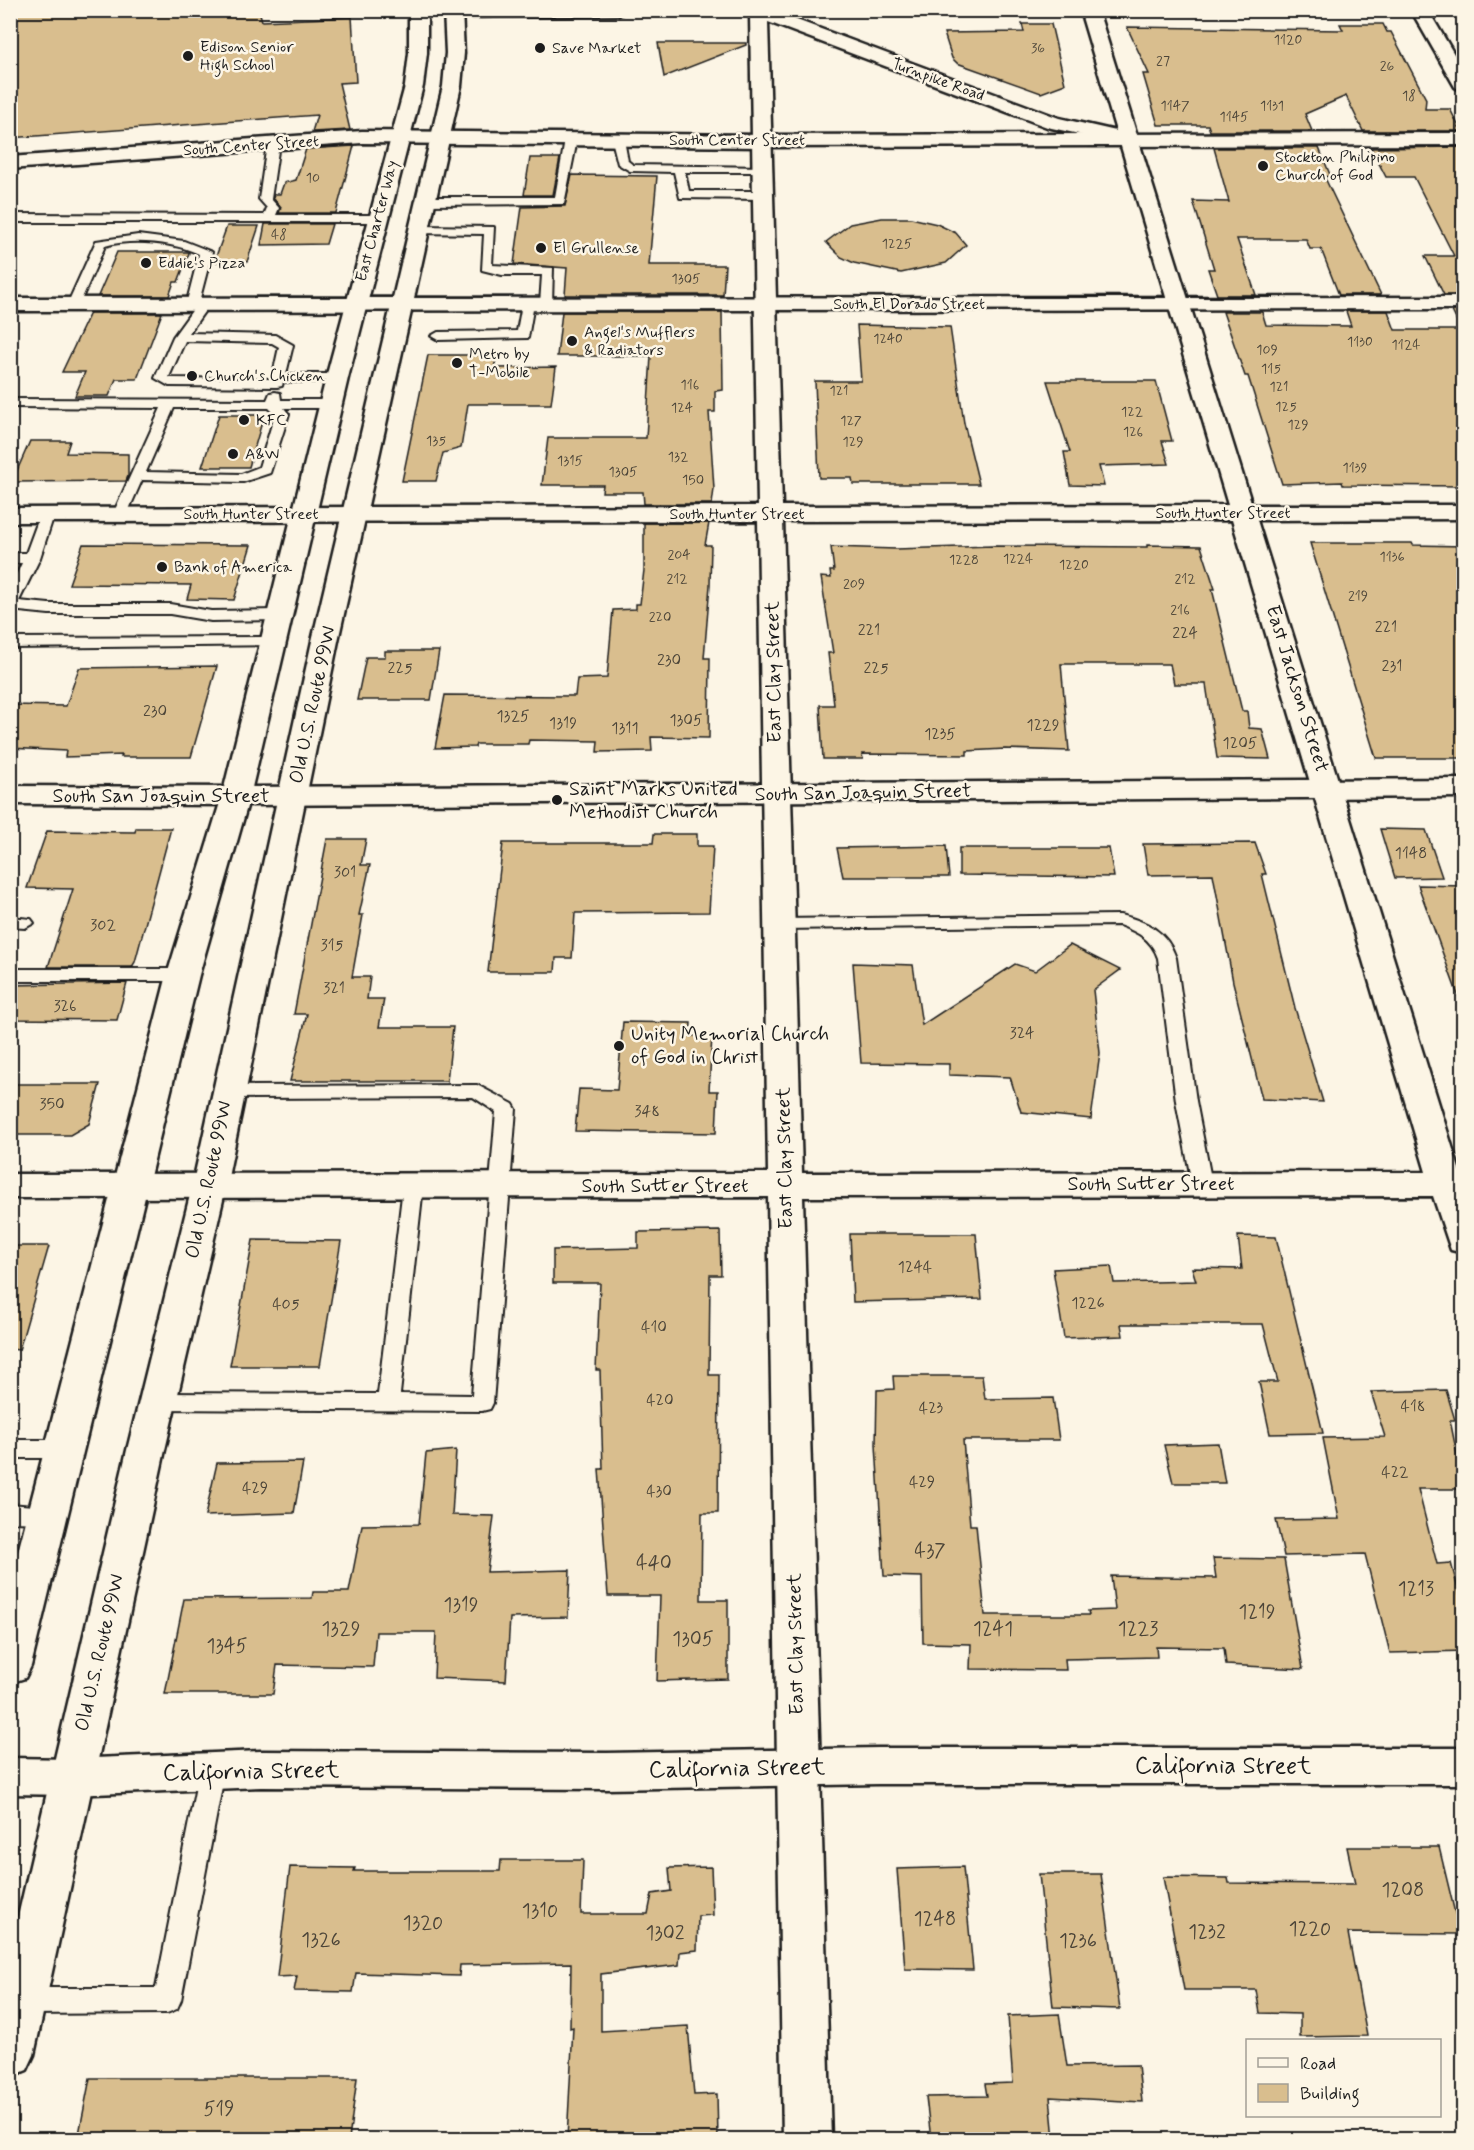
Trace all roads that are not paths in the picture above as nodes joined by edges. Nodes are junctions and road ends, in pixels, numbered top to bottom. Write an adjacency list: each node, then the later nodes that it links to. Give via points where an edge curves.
1 (418, 10): 12 (street, East Charter Way, via 414,86)
2 (619, 10): 8 (street)
3 (798, 10): 10 (street)
4 (1089, 10): 14 (street, East Jackson Street)
5 (1419, 10): 11 (street)
6 (453, 11): 7 (street); 13 (street, via 452,86)
7 (502, 11): 8 (street)
8 (585, 11)
9 (735, 11): 10 (street)
10 (757, 11): 14 (street, Turnpike Road, via 1054,123); 20 (street, East Clay Street)
11 (1464, 87)
12 (399, 138): 13 (street, South Center Street); 18 (street, South Center Street); 25 (street, East Charter Way)
13 (439, 139): 16 (street, South Center Street); 22 (street)
14 (1127, 139): 15 (street, South Center Street); 20 (street, South Center Street); 31 (street, East Jackson Street)
15 (1464, 139)
16 (571, 140): 17 (street, South Center Street); 22 (lane, via 560,201)
17 (618, 140): 20 (street, South Center Street); 21 (lane, via 624,165)
18 (273, 144): 19 (street, South Center Street); 24 (lane, via 266,199 273,208)
19 (10, 163)
20 (762, 168): 21 (lane); 21 (lane, via 684,195); 30 (street, East Clay Street)
21 (678, 169)
22 (426, 201): 26 (street)
23 (10, 218): 24 (lane)
24 (269, 219): 25 (lane)
25 (378, 219): 35 (street, East Charter Way)
26 (419, 230): 27 (street); 29 (lane, via 490,230 486,267 549,271)
27 (403, 303): 29 (street, South El Dorado Street); 35 (street, South El Dorado Street); 48 (street, Old U.S. Route 99W)
28 (1464, 303): 31 (street, South El Dorado Street)
29 (537, 304): 30 (street, South El Dorado Street); 36 (lane, via 523,335)
30 (765, 304): 31 (street, South El Dorado Street); 49 (street, East Clay Street)
31 (1178, 304): 45 (street, East Jackson Street)
32 (10, 305): 33 (street)
33 (73, 305): 34 (street); 34 (lane, via 100,244 131,239 160,240 206,252)
34 (198, 305): 35 (street); 37 (lane)
35 (355, 305): 39 (street)
36 (438, 336)
37 (180, 337): 38 (lane, via 275,339 286,345); 38 (lane, via 162,378 168,382)
38 (277, 380): 39 (lane); 42 (lane)
39 (334, 391): 42 (lane); 47 (street)
40 (10, 403): 41 (lane)
41 (169, 404): 42 (lane); 43 (lane)
42 (273, 404): 43 (lane, via 282,414 265,470 255,476)
43 (137, 476): 46 (lane)
44 (1464, 512): 45 (street, South Hunter Street)
45 (1242, 513): 49 (street, South Hunter Street); 57 (street, East Jackson Street)
46 (120, 514): 47 (street, South Hunter Street); 51 (street, South Hunter Street)
47 (306, 514): 48 (street, South Hunter Street); 55 (street)
48 (356, 514): 49 (street, South Hunter Street); 62 (street, Old U.S. Route 99W)
49 (771, 514): 59 (street, East Clay Street)
50 (10, 515): 51 (street, South Hunter Street)
51 (47, 515): 53 (lane)
52 (10, 558): 53 (lane)
53 (32, 558): 54 (lane)
54 (10, 605): 55 (lane, via 49,609 170,609)
55 (275, 629): 56 (lane); 61 (street)
56 (10, 643)
57 (1328, 788): 58 (street, South San Joaquin Street); 59 (street, South San Joaquin Street); 68 (street, East Jackson Street)
58 (1464, 788)
59 (777, 794): 62 (street, South San Joaquin Street); 63 (street, East Clay Street)
60 (11, 796): 61 (street, South San Joaquin Street)
61 (236, 796): 62 (street, South San Joaquin Street); 65 (street)
62 (294, 796): 66 (street, Old U.S. Route 99W)
63 (780, 924): 67 (lane, via 1120,920 1140,926 1156,936 1167,958 1186,1101); 70 (street, East Clay Street)
64 (10, 975): 65 (lane)
65 (183, 975): 69 (street)
66 (228, 1092): 72 (lane, via 477,1091 506,1109); 73 (street, Old U.S. Route 99W)
67 (1202, 1184): 68 (street, South Sutter Street); 70 (street, South Sutter Street)
68 (1455, 1184): 75 (street, East Jackson Street)
69 (131, 1185): 71 (street, South Sutter Street); 73 (street, South Sutter Street); 79 (street)
70 (786, 1185): 72 (street, South Sutter Street); 84 (street, East Clay Street)
71 (10, 1186)
72 (499, 1186): 74 (street, South Sutter Street); 77 (lane, via 482,1403)
73 (209, 1187): 74 (street, South Sutter Street); 76 (street, Old U.S. Route 99W)
74 (413, 1187): 77 (lane)
75 (1464, 1241)
76 (157, 1401): 77 (lane); 87 (street, Old U.S. Route 99W)
77 (388, 1404)
78 (10, 1449): 79 (lane)
79 (65, 1449): 81 (street)
80 (10, 1513): 81 (lane)
81 (49, 1514): 82 (street)
82 (10, 1666)
83 (1464, 1766): 84 (street, California Street)
84 (799, 1768): 85 (street, California Street); 90 (street, East Clay Street)
85 (212, 1771): 87 (street, California Street); 88 (lane, via 167,2001)
86 (10, 1776): 87 (street, California Street)
87 (71, 1777): 88 (street, Old U.S. Route 99W)
88 (23, 2001): 89 (street, Old U.S. Route 99W)
89 (10, 2055)
90 (807, 2139)

